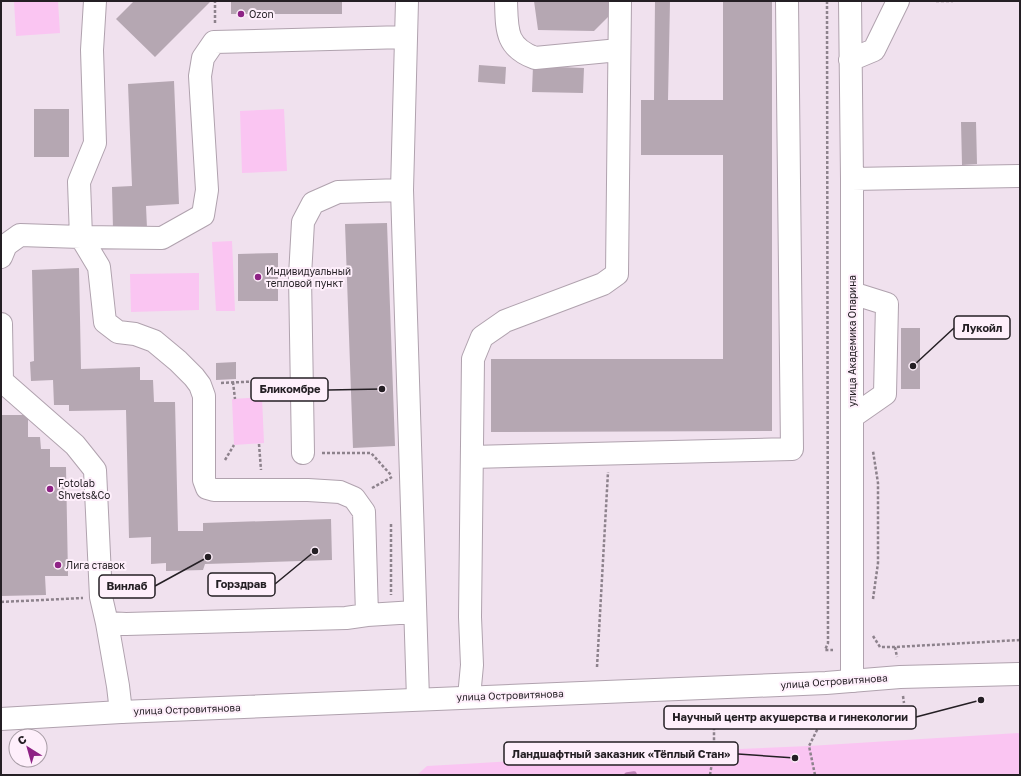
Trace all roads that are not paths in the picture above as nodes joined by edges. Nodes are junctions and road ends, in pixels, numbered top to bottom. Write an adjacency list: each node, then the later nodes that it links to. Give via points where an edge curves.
1 (95, 1): 14 (main road, via 92,50 95,143 79,182)
2 (407, 1): 8 (main road)
3 (506, 1): 9 (main road, via 506,28 510,38 516,47 534,58)
4 (620, 1): 9 (main road)
5 (787, 1): 21 (main road, via 792,449)
6 (850, 1): 10 (main road, улица Академика Опарина)
7 (898, 1): 10 (main road, via 874,50)
8 (406, 37): 13 (main road); 14 (main road, via 214,42 203,58 200,76 207,190 203,216 162,238)
9 (619, 50): 21 (main road, via 617,274 604,284 505,321 482,337 473,359)
10 (850, 60): 12 (main road, улица Академика Опарина)
11 (1020, 176): 12 (main road)
12 (852, 179): 16 (main road, улица Академика Опарина)
13 (402, 190): 20 (main road, via 338,192 314,203 303,222 300,276); 22 (main road)
14 (81, 237): 15 (main road, via 20,235 6,245); 23 (main road, via 99,267 105,322 118,332 135,334 154,341 178,361 200,385 204,396 204,480 207,488 340,492 354,498 364,512)
15 (1, 257)
16 (852, 292): 19 (main road, улица Академика Опарина); 19 (main road, via 887,304 885,394)
17 (1, 324): 18 (main road)
18 (1, 381): 24 (main road, via 74,445 95,470 101,597)
19 (852, 417): 26 (main road, улица Академика Опарина)
20 (303, 453)
21 (472, 457): 27 (main road, via 472,665)
22 (415, 612): 23 (main road); 28 (main road)
23 (366, 615): 24 (main road, via 346,618)
24 (107, 623): 29 (main road)
25 (1020, 674): 26 (main road, улица Островитянова)
26 (852, 681): 27 (main road, улица Островитянова)
27 (469, 697): 28 (main road, улица Островитянова)
28 (418, 699): 29 (main road, улица Островитянова)
29 (121, 712): 30 (main road, улица Островитянова)
30 (1, 720)

